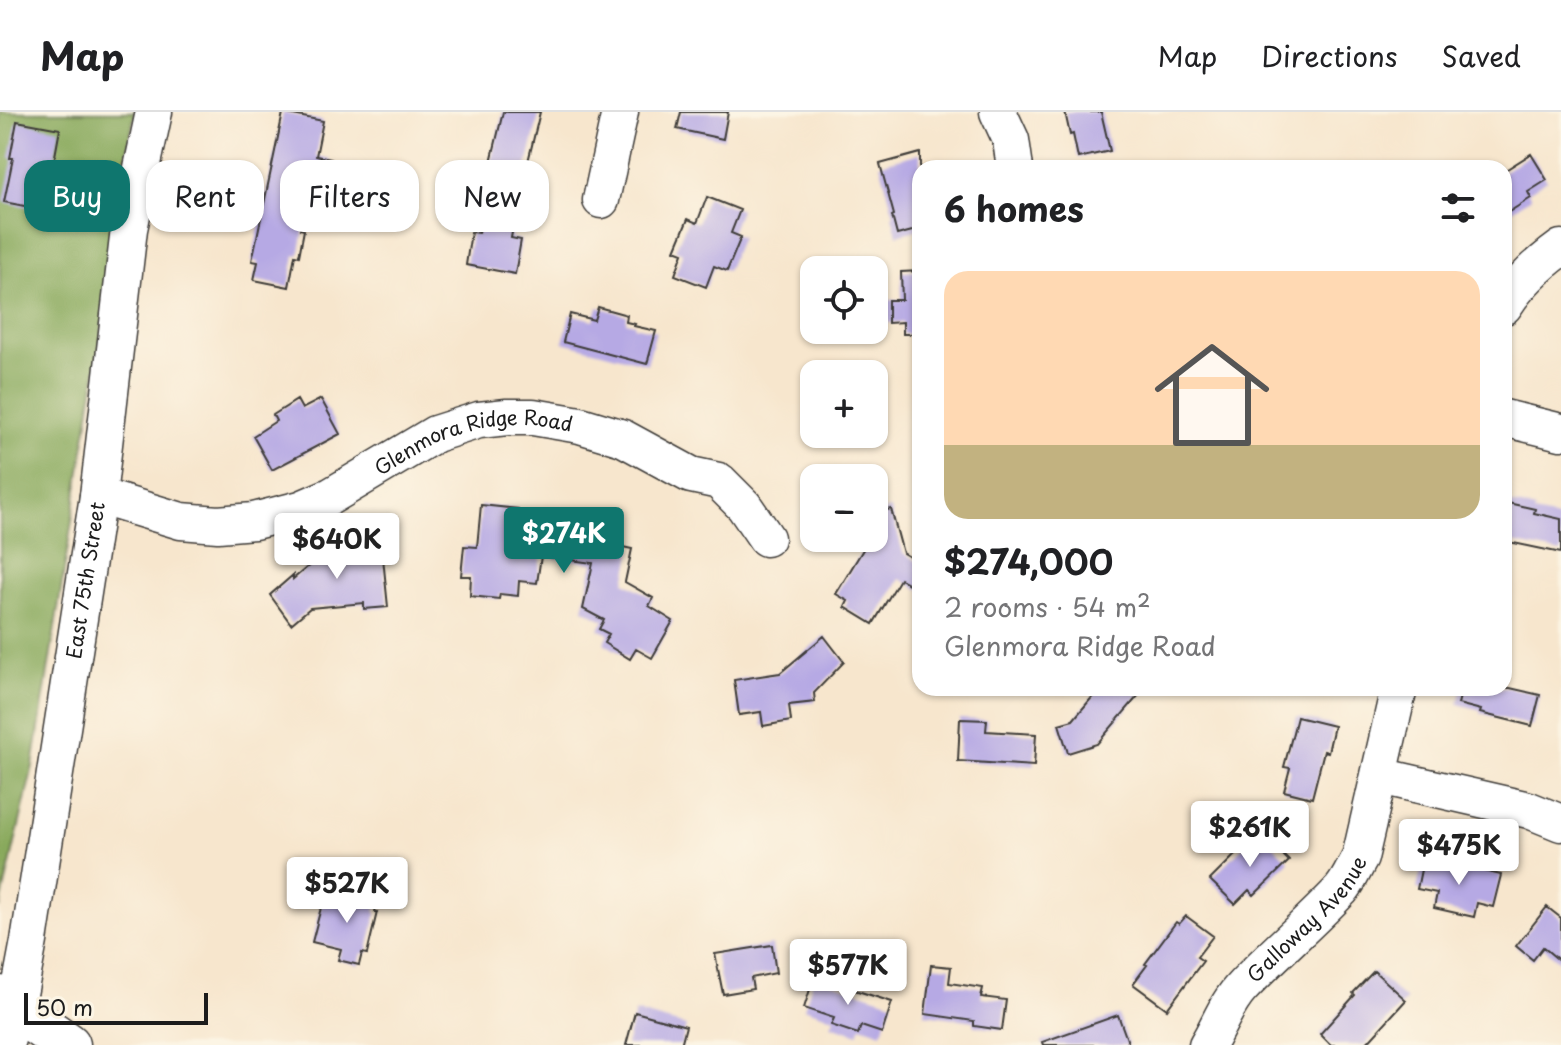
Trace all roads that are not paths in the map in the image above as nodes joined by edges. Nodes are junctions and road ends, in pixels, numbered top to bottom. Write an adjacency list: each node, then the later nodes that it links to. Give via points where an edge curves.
1 (154, 112): 10 (street, East 75th Street, via 129,229)
2 (620, 112): 5 (street)
3 (998, 112): 4 (street)
4 (1014, 160)
5 (601, 200)
6 (1561, 248): 7 (street)
7 (1512, 293)
8 (1512, 420): 9 (street)
9 (1561, 432)
10 (98, 496): 11 (street, Glenmora Ridge Road, via 181,521 245,522 316,503 435,434 479,420 544,418 623,438 691,475 719,481); 15 (street, East 75th Street, via 33,913)
11 (766, 538)
12 (1397, 696): 13 (street, Galloway Avenue)
13 (1380, 776): 14 (street, via 1536,812); 17 (street, Galloway Avenue, via 1356,868 1341,890 1244,984)
14 (1561, 823)
15 (7, 1018): 16 (main road)
16 (68, 1045)
17 (1207, 1045)

